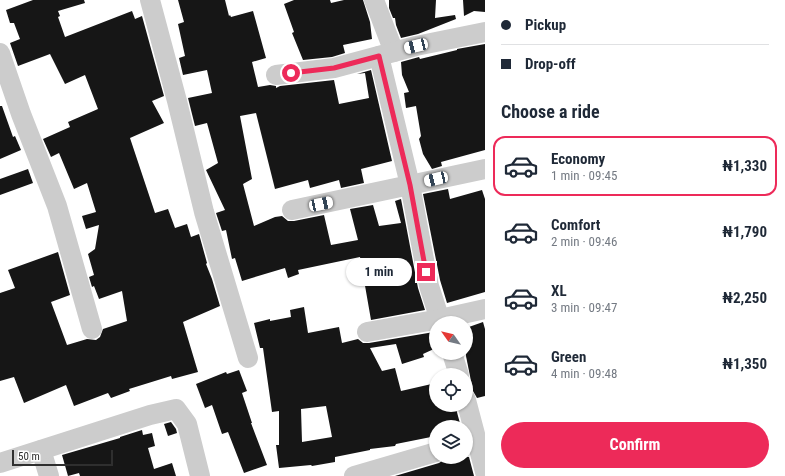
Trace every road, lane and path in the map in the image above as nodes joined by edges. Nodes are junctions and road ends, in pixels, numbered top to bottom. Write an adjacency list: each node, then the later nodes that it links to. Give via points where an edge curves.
1 (150, 0): 16 (street, via 204,212)
2 (374, 0): 5 (street)
3 (485, 32): 5 (street)
4 (0, 53): 14 (street, via 20,114 57,206)
5 (386, 54): 6 (street, via 334,68); 8 (street)
6 (276, 75)
7 (485, 169): 8 (street)
8 (410, 185): 9 (street); 11 (street, via 429,286)
9 (292, 210)
10 (485, 309): 12 (street)
11 (439, 316)
12 (459, 316)
13 (429, 323): 15 (street)
14 (92, 329)
15 (367, 332)
16 (248, 358)
17 (473, 446): 21 (street)
18 (41, 450): 20 (street); 22 (street); 23 (street, via 176,409 187,424)
19 (429, 454): 24 (street)
20 (0, 463)
21 (485, 472)
22 (49, 476)
23 (200, 476)
24 (354, 476)

